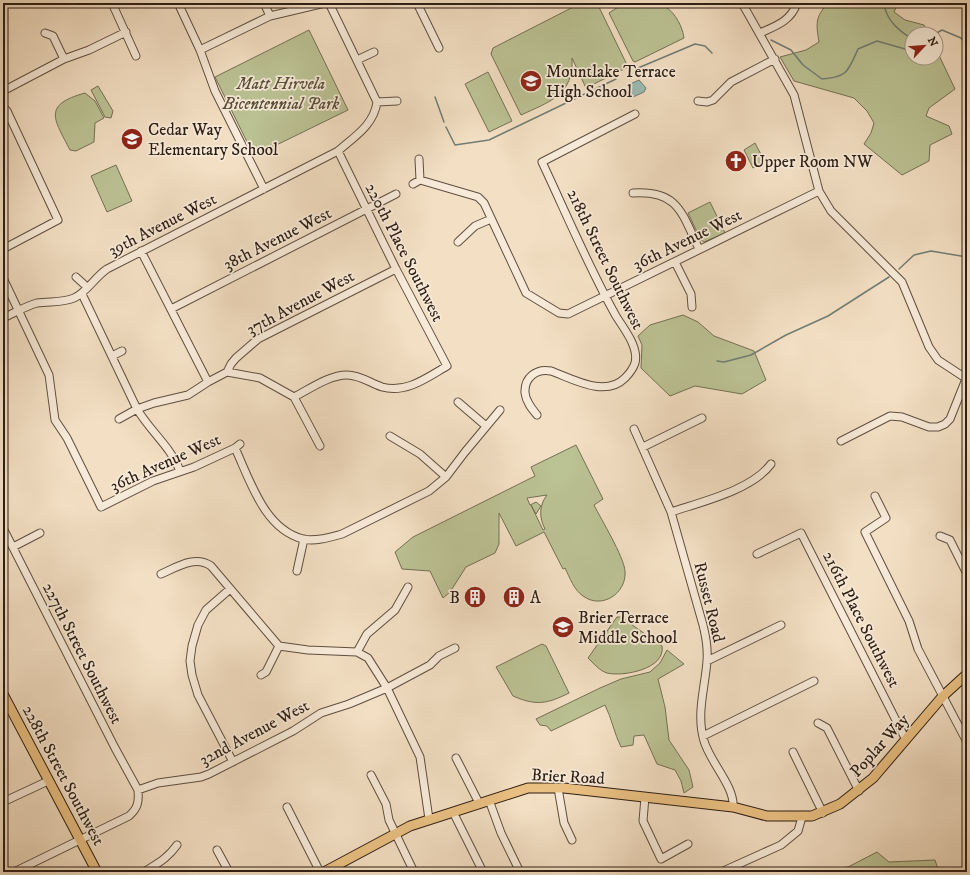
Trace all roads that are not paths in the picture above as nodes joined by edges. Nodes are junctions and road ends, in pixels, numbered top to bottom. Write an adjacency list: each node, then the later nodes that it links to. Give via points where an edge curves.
1 (112, 3): 10 (street)
2 (178, 3): 14 (street)
3 (264, 3): 9 (street)
4 (326, 3): 9 (street)
5 (329, 3): 19 (street)
6 (417, 3): 13 (street)
7 (742, 3): 12 (street)
8 (797, 3): 12 (street, via 786,20)
9 (270, 16): 14 (street)
10 (126, 32): 16 (street); 17 (street, via 90,50)
11 (45, 33): 17 (street, via 52,36)
12 (760, 34): 18 (street)
13 (439, 48)
14 (200, 50): 30 (street, via 215,91)
15 (374, 52): 19 (street)
16 (136, 56)
17 (64, 59): 20 (street)
18 (775, 59): 22 (street, via 737,78 713,100); 31 (street, via 794,95)
19 (357, 60): 23 (street)
20 (3, 91)
21 (397, 100): 23 (street)
22 (698, 101)
23 (376, 102): 26 (street, 39th Avenue West, via 371,121)
24 (3, 106): 37 (street, via 58,220)
25 (635, 114): 46 (street, 218th Street Southwest, via 542,162)
26 (338, 151): 30 (street, 39th Avenue West); 34 (street, 220th Place Southwest)
27 (419, 160): 28 (street)
28 (420, 180): 29 (street); 35 (street, via 478,197)
29 (413, 184)
30 (264, 189): 39 (street, 39th Avenue West)
31 (819, 191): 38 (street, 36th Avenue West); 54 (street, via 831,211 902,282 928,347 938,360)
32 (633, 192): 38 (street, via 660,194 671,200 680,210)
33 (396, 194): 34 (street, 38th Avenue West)
34 (366, 210): 41 (street, 220th Place Southwest); 48 (street, 38th Avenue West)
35 (491, 218): 36 (street, via 474,226); 46 (street, 36th Avenue West, via 526,293 560,313 568,314)
36 (458, 242)
37 (3, 249)
38 (699, 249): 40 (street, 36th Avenue West)
39 (141, 251): 44 (street, 39th Avenue West, via 107,269); 48 (street)
40 (675, 262): 46 (street, 36th Avenue West); 47 (street, via 691,294)
41 (396, 269): 53 (street, 37th Avenue West, via 258,339 236,358); 56 (street, 220th Place Southwest, via 447,366 413,385 398,388 382,387 348,375 325,380)
42 (76, 277): 44 (street)
43 (3, 278): 49 (street)
44 (87, 287): 45 (street, 39th Avenue West)
45 (82, 294): 49 (street, via 64,301 36,303); 52 (street)
46 (605, 296): 60 (street, 218th Street Southwest, via 635,350 636,362 632,371 610,387 599,387 551,371 536,372 528,379 525,394 530,406)
47 (692, 307)
48 (171, 309): 55 (street)
49 (18, 310): 50 (street); 70 (street, 36th Avenue West, via 50,375 55,420 67,438 101,507)
50 (3, 318)
51 (122, 351): 52 (street)
52 (112, 356): 58 (street)
53 (227, 372): 55 (street, 37th Avenue West); 56 (street, via 260,378)
54 (967, 379): 66 (street, via 950,419 938,428 890,416)
55 (208, 382): 58 (street, 37th Avenue West, via 188,395)
56 (294, 397): 67 (street)
57 (458, 402): 63 (street)
58 (137, 409): 62 (street, 37th Avenue West); 70 (street, via 166,446)
59 (500, 410): 63 (street)
60 (538, 415)
61 (702, 418): 68 (street)
62 (119, 419)
63 (486, 426): 71 (street)
64 (634, 429): 68 (street, Russet Road)
65 (390, 436): 71 (street, via 420,454)
66 (841, 441)
67 (320, 446)
68 (642, 447): 73 (street, Russet Road)
69 (771, 464): 73 (street, via 764,474 735,489)
70 (180, 471): 77 (street, 36th Avenue West, via 237,446 263,507 274,521)
71 (446, 477): 77 (street, via 429,491 342,534)
72 (875, 496): 95 (street, via 886,518 865,532 909,621 918,649)
73 (671, 512): 89 (street, Russet Road, via 706,639)
74 (3, 528): 78 (street, 227th Street Southwest)
75 (40, 533): 78 (street)
76 (940, 536): 82 (street, via 950,540)
77 (304, 540): 80 (street)
78 (13, 547): 106 (street, 227th Street Southwest)
79 (757, 554): 98 (street, 216th Place Southwest, via 801,533)
80 (297, 570)
81 (161, 574): 84 (street, via 200,560 211,566)
82 (967, 574)
83 (408, 587): 88 (street, via 396,610 367,634)
84 (230, 589): 86 (street); 102 (street, via 206,610 198,625 190,660 198,695)
85 (781, 625): 89 (street)
86 (279, 646): 88 (street); 91 (street, via 266,672)
87 (455, 648): 93 (street, 32nd Avenue West)
88 (358, 652): 93 (street, via 368,658)
89 (707, 661): 97 (street, Russet Road, via 702,702)
90 (967, 674): 95 (main road, Poplar Way)
91 (261, 675)
92 (814, 681): 97 (street)
93 (387, 688): 102 (street, 32nd Avenue West, via 321,713 293,731); 117 (street, via 420,757)
94 (3, 694): 104 (main road, 228th Street Southwest)
95 (943, 696): 98 (main road, Poplar Way); 99 (street)
96 (818, 723): 107 (street, via 827,728)
97 (703, 736): 112 (street, Russet Road, via 712,760 731,791)
98 (906, 740): 107 (main road, Poplar Way, via 874,778)
99 (967, 742)
100 (793, 752): 115 (street)
101 (456, 758): 111 (street)
102 (233, 762): 106 (street, 32nd Avenue West, via 201,777 182,778)
103 (371, 775): 118 (street, via 386,804)
104 (48, 781): 110 (street); 119 (main road, 228th Street Southwest)
105 (558, 788): 108 (main road, Brier Road); 109 (main road, Brier Road, via 528,788); 120 (street, via 564,823)
106 (138, 790): 119 (street, via 139,800 136,809 128,816)
107 (859, 791): 115 (main road, Poplar Way)
108 (645, 798): 112 (main road, Brier Road); 121 (street, via 643,820 659,862)
109 (489, 800): 111 (main road, Brier Road); 132 (street, via 501,833)
110 (3, 802)
111 (479, 803): 114 (main road, Brier Road)
112 (733, 807): 116 (main road, Brier Road, via 767,816)
113 (286, 808): 128 (street)
114 (453, 812): 117 (main road, Brier Road); 131 (street)
115 (824, 813): 116 (main road, Poplar Way)
116 (802, 818): 133 (street, via 798,831 781,845)
117 (429, 819): 118 (main road, Brier Road)
118 (395, 834): 129 (main road, Brier Road); 130 (street)
119 (80, 840): 124 (street); 125 (main road, 228th Street Southwest)
120 (572, 840)
121 (688, 844)
122 (177, 845): 126 (street, via 161,863)
123 (217, 850): 127 (street)
124 (14, 872)
125 (97, 872)
126 (144, 872)
127 (229, 872)
128 (320, 872)
129 (324, 872)
130 (414, 872)
131 (482, 872)
132 (520, 872)
133 (721, 872)

